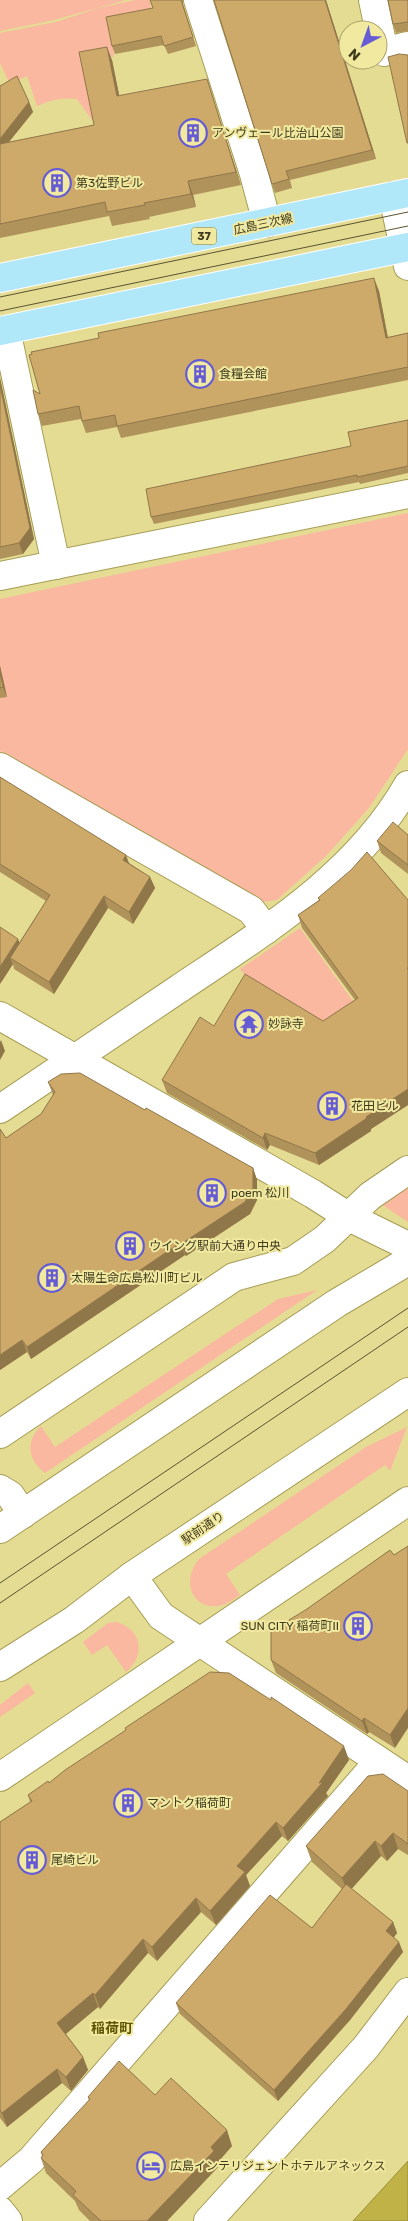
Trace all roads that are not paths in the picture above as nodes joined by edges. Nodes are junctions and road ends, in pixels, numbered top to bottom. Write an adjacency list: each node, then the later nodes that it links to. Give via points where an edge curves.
1 (198, 0): 5 (street)
2 (372, 0): 3 (street, via 384,52)
3 (408, 48)
4 (401, 195): 5 (main road, 広島三次線 / 37); 6 (street)
5 (268, 223): 7 (main road, 広島三次線 / 37)
6 (407, 254): 8 (main road)
7 (0, 278)
8 (3, 331): 10 (street)
9 (408, 494): 10 (street)
10 (56, 564): 11 (street)
11 (0, 576)
12 (0, 767): 14 (street, via 251,910)
13 (408, 785): 14 (street, via 371,837 340,870 310,898)
14 (266, 930): 16 (street)
15 (0, 1016): 16 (street)
16 (75, 1058): 17 (street); 19 (street)
17 (0, 1109)
18 (408, 1170): 19 (street, via 370,1196)
19 (349, 1216): 20 (street); 23 (street, via 326,1239 293,1261 234,1277)
20 (408, 1246)
21 (408, 1261): 26 (street, via 338,1303)
22 (408, 1392): 28 (street, 駅前通り)
23 (0, 1434)
24 (0, 1489): 26 (street, via 10,1496)
25 (408, 1501): 29 (street)
26 (23, 1514): 27 (street)
27 (0, 1529)
28 (132, 1576): 29 (street, via 161,1616); 30 (street, 駅前通り, via 74,1620)
29 (200, 1641): 31 (street); 32 (street)
30 (0, 1668)
31 (379, 1761): 33 (street); 35 (street, via 31,2160)
32 (0, 1776)
33 (408, 1780)
34 (408, 1992): 38 (street, via 366,2048)
35 (0, 2186)
36 (0, 2211): 37 (street)
37 (8, 2221)
38 (208, 2221)

